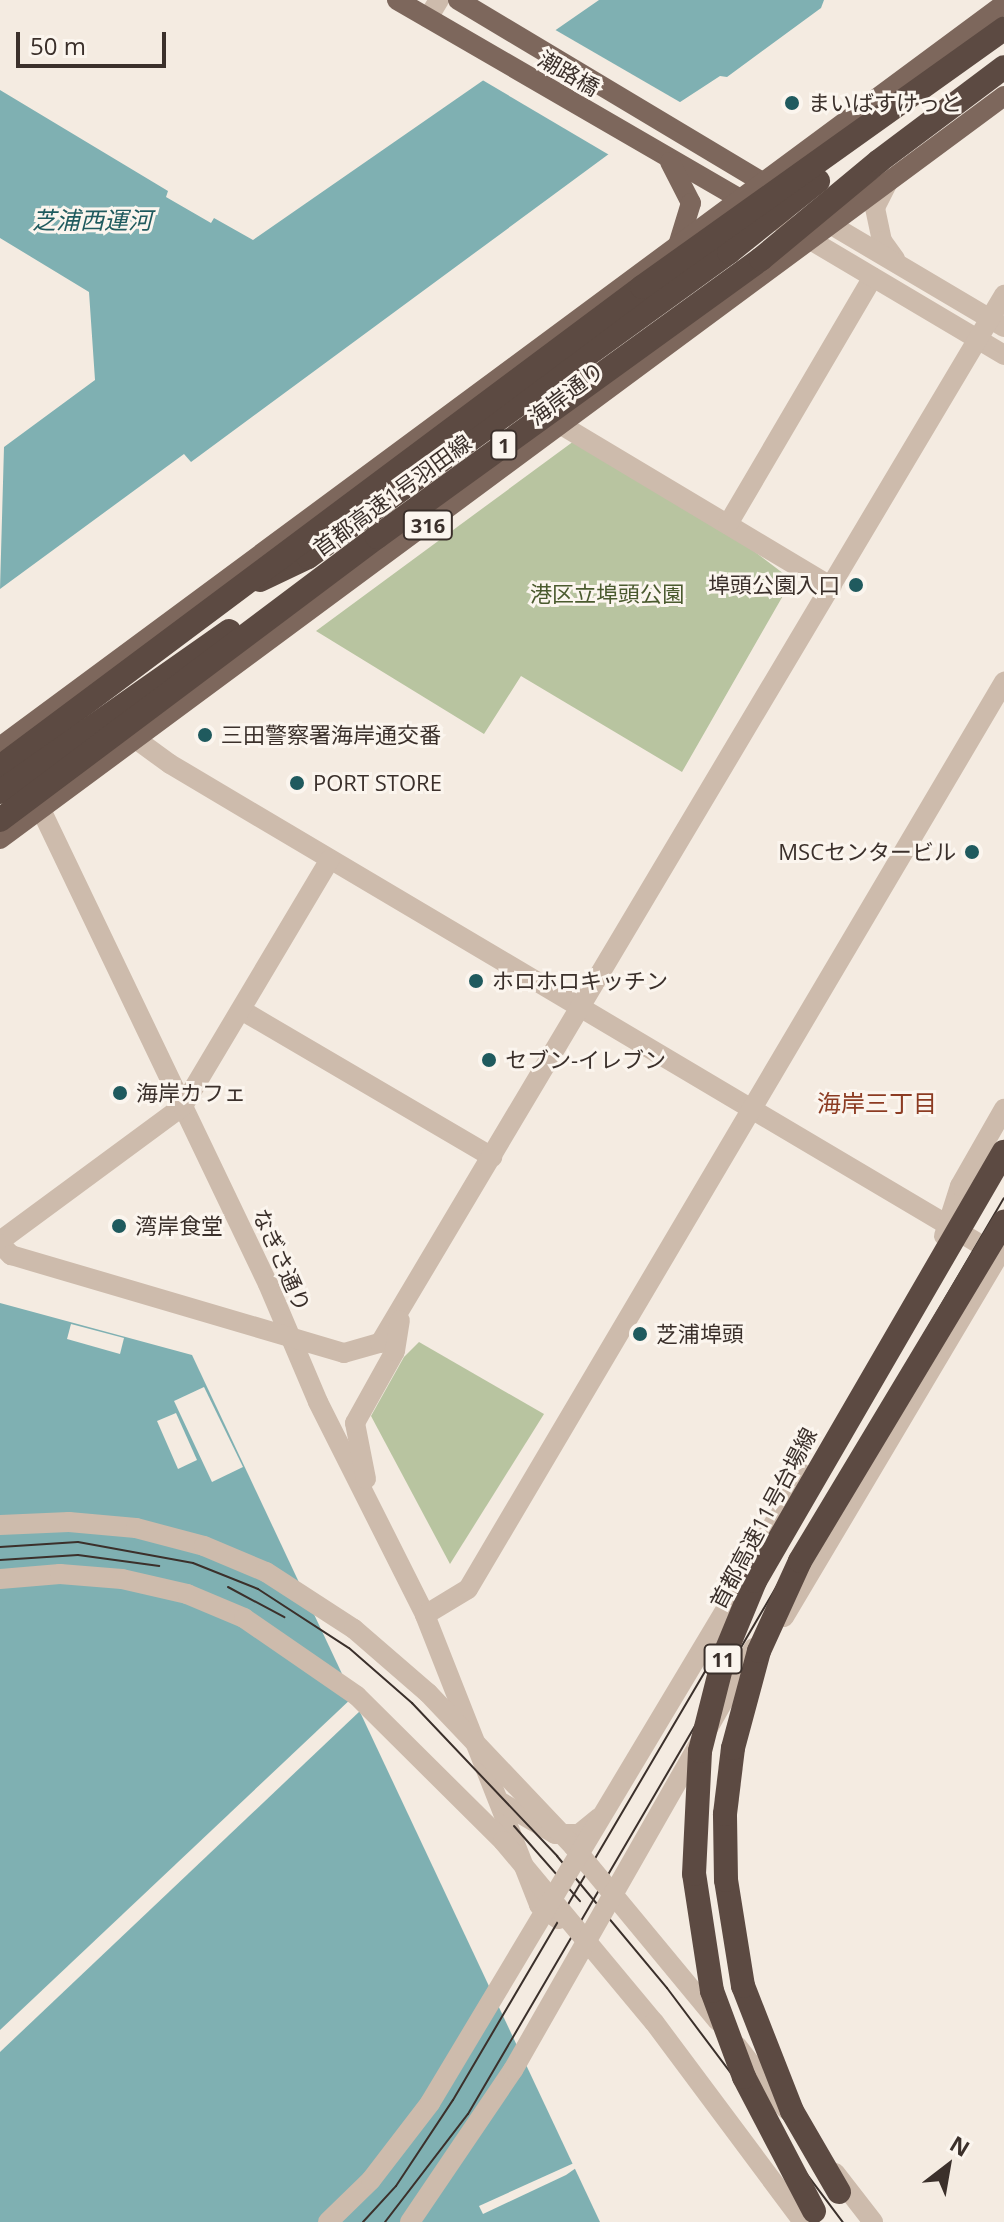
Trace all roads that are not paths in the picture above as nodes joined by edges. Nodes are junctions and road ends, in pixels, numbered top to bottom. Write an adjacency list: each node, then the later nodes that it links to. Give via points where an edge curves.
1 (397, 0): 5 (main road, 潮路橋)
2 (439, 0): 5 (street)
3 (458, 0): 12 (main road, 潮路橋)
4 (1004, 4): 12 (main road)
5 (428, 18): 10 (main road, 潮路橋)
6 (1004, 29): 9 (highway, 首都高速1号羽田線 / 1, bridge)
7 (1004, 67): 25 (highway, 首都高速1号羽田線 / 1, bridge, via 761,259)
8 (1004, 96): 11 (main road, 海岸通り / 316)
9 (861, 133): 27 (highway, bridge, via 842,163 729,252 308,557); 32 (highway, 首都高速1号羽田線 / 1, bridge, via 642,287)
10 (662, 156): 13 (main road, 潮路橋); 16 (main road, via 691,203)
11 (889, 180): 14 (main road, 海岸通り / 316); 17 (street, via 875,208 877,228 889,253)
12 (761, 181): 13 (main road); 14 (street)
13 (739, 198): 15 (street); 16 (main road)
14 (830, 224): 15 (main road, 海岸通り / 316); 17 (street)
15 (810, 240): 18 (street); 23 (main road, 海岸通り / 316)
16 (678, 243): 27 (main road)
17 (911, 272): 20 (street)
18 (873, 277): 21 (street); 24 (street)
19 (1004, 295): 20 (street)
20 (997, 323): 21 (street)
21 (978, 339): 22 (street); 26 (street)
22 (1004, 355)
23 (563, 426): 24 (street); 30 (main road, 海岸通り / 316)
24 (728, 524): 26 (street)
25 (377, 537): 33 (highway, bridge, via 161,674); 35 (highway, 首都高速1号羽田線 / 1, bridge)
26 (832, 587): 38 (street)
27 (178, 619): 29 (main road)
28 (1004, 682): 42 (street)
29 (80, 691): 30 (street); 31 (main road)
30 (135, 740): 34 (main road, 海岸通り / 316); 37 (street)
31 (0, 749): 34 (street, なぎさ通り)
32 (0, 767)
33 (0, 792)
34 (43, 807): 36 (main road, 海岸通り / 316); 40 (street, なぎさ通り)
35 (0, 820)
36 (0, 839)
37 (330, 859): 38 (street); 39 (street)
38 (582, 1008): 42 (street); 45 (street)
39 (243, 1011): 40 (street); 45 (street)
40 (183, 1106): 48 (street); 51 (street, なぎさ通り)
41 (1004, 1109): 47 (street, via 960,1186)
42 (751, 1110): 47 (street); 55 (street, via 468,1589)
43 (1004, 1140): 58 (street, bridge, via 462,2053 392,2155)
44 (1004, 1152): 57 (highway, 首都高速11号台場線 / 11, bridge, via 755,1581 724,1656 700,1751 694,1874 712,1991 754,2100)
45 (492, 1157): 50 (street)
46 (1004, 1221): 59 (street, bridge, via 513,2070); 60 (highway, 11, bridge, via 824,1516 779,1600 748,1684 733,1748 725,1864 740,1975 771,2067)
47 (949, 1228): 49 (street); 56 (street, via 598,1820 579,1834 555,1834)
48 (0, 1242): 51 (street, via 11,1255)
49 (1001, 1250): 56 (street, なぎさ通り, via 605,1921 569,1928 539,1905)
50 (402, 1312): 51 (street, via 380,1343 358,1352); 52 (street, via 395,1351 355,1423)
51 (290, 1338): 52 (street, なぎさ通り)
52 (373, 1511): 55 (street, なぎさ通り)
53 (0, 1525): 61 (street, bridge, via 103,1524 204,1546 296,1589 381,1650 472,1737 627,1909)
54 (0, 1579): 57 (street, bridge, via 91,1576 187,1594 244,1618 330,1674 445,1779 565,1913)
55 (425, 1615): 56 (street, なぎさ通り)
56 (499, 1801)
57 (813, 2218)
58 (328, 2222)
59 (410, 2222)
60 (860, 2222)
61 (873, 2222)

